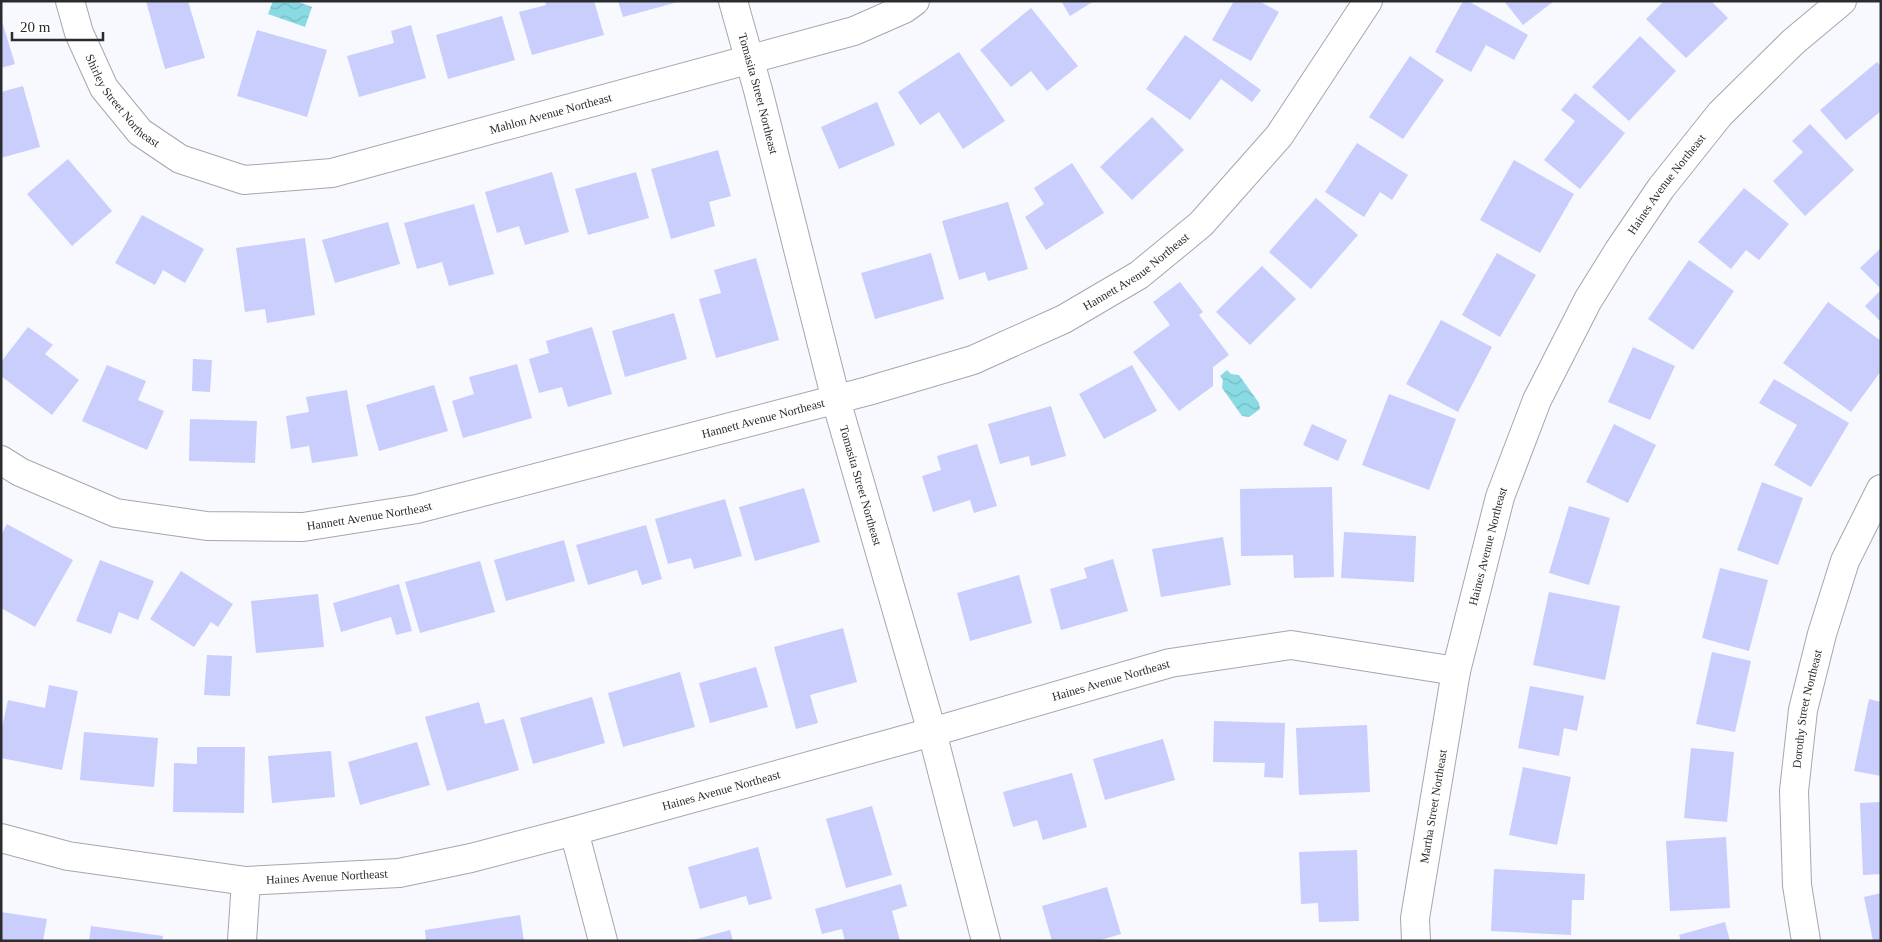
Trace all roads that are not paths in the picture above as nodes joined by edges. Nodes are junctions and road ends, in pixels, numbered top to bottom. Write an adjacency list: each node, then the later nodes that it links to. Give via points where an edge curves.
1 (70, 1): 7 (street, Shirley Street Northeast, via 78,34 104,88 140,132)
2 (734, 1): 6 (street, Tomasita Street Northeast)
3 (915, 1): 6 (street, Mahlon Avenue Northeast, via 854,31)
4 (1368, 1): 8 (street, Hannett Avenue Northeast, via 1279,136 1201,224 1139,275 1064,319 973,360)
5 (1842, 1): 11 (street, Haines Avenue Northeast, via 1793,42 1720,114 1661,188 1588,300 1537,400 1500,497)
6 (750, 60): 7 (street, Mahlon Avenue Northeast, via 332,173 244,180); 8 (street, Tomasita Street Northeast)
7 (180, 159)
8 (836, 400): 9 (street, Hannett Avenue Northeast, via 418,509 303,527 207,526 116,513); 12 (street, Tomasita Street Northeast)
9 (11, 466)
10 (1881, 489): 20 (street, Dorothy Street Northeast, via 1845,561 1803,710 1794,791 1796,885)
11 (1456, 671): 12 (street, Haines Avenue Northeast, via 1291,645 1170,663); 19 (street, Martha Street Northeast, via 1415,918)
12 (932, 732): 13 (street, Haines Avenue Northeast); 18 (street, Tomasita Street Northeast)
13 (574, 830): 15 (street, Haines Avenue Northeast, via 471,858 399,873); 17 (street)
14 (1, 838): 15 (street, Haines Avenue Northeast, via 68,856)
15 (246, 881): 16 (street)
16 (242, 941)
17 (603, 941)
18 (986, 941)
19 (1416, 941)
20 (1806, 941)

